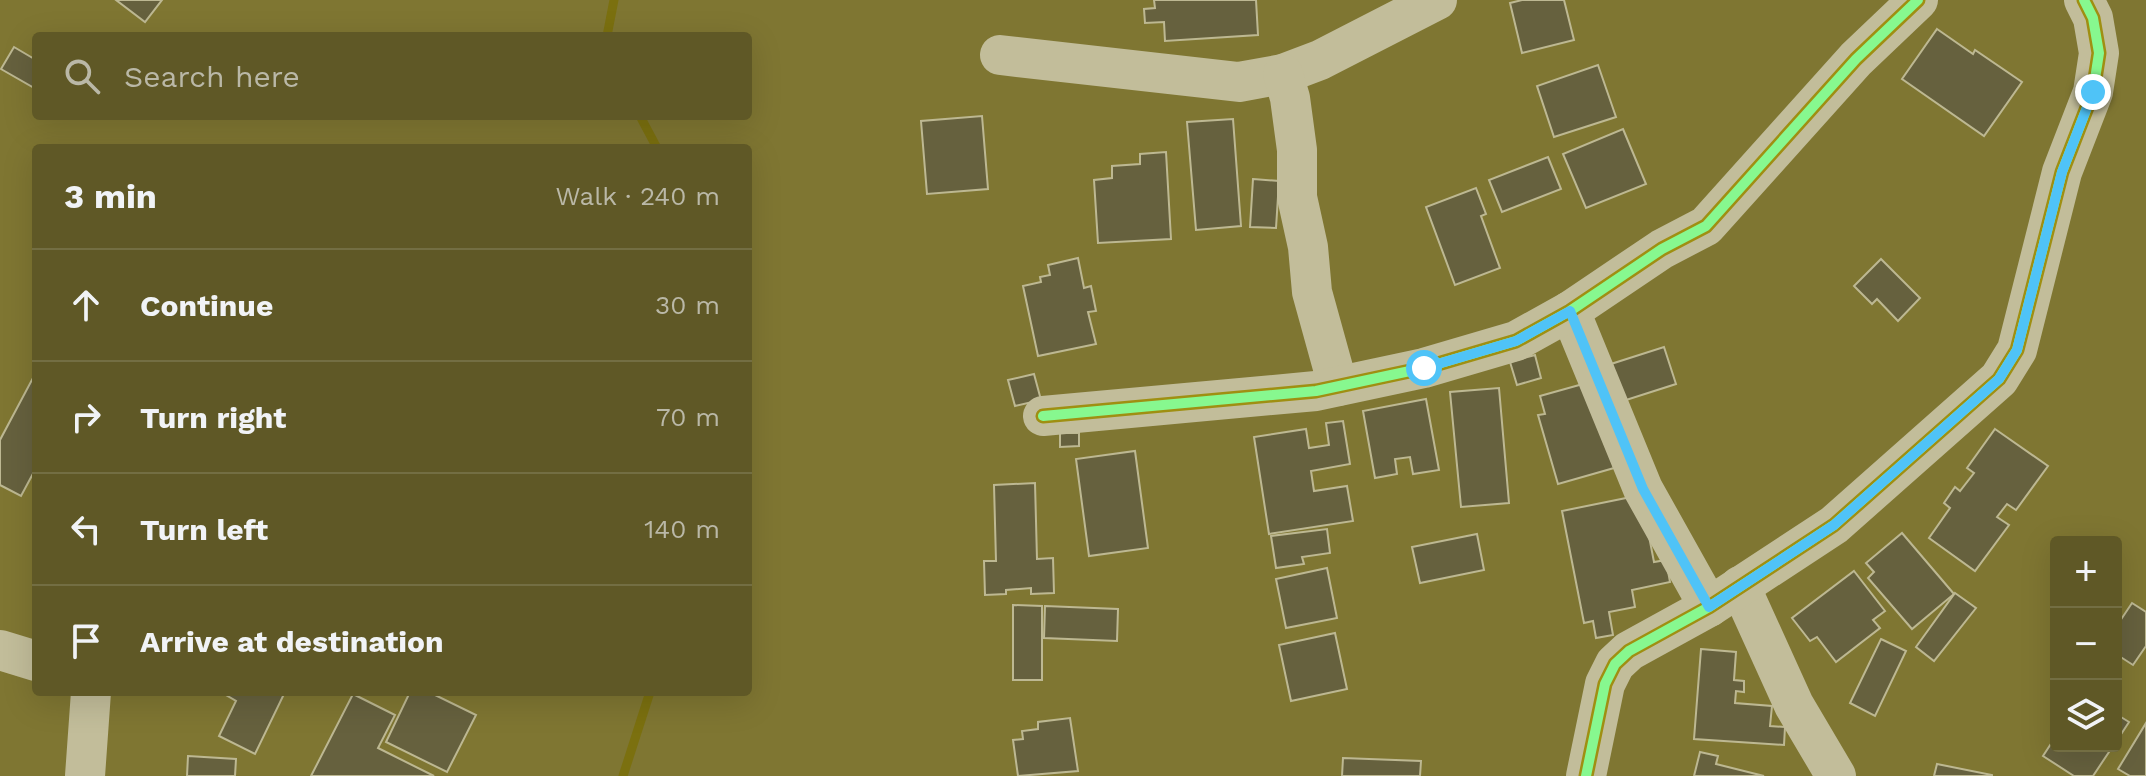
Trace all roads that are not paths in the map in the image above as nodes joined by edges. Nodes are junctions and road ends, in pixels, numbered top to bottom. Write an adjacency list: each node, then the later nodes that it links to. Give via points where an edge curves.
1 (1437, 0): 5 (street)
2 (1918, 0): 6 (street, via 1856,59 1706,226)
3 (2084, 0): 9 (street, via 2099,53 2093,92 2062,172 2017,350 1999,379 1834,525)
4 (1000, 55): 5 (street, via 1239,82)
5 (1283, 74): 7 (street, via 1312,292)
6 (1570, 311): 7 (street, via 1516,341); 9 (street, via 1643,489)
7 (1338, 386): 8 (street)
8 (1043, 416)
9 (1725, 597): 14 (street, via 1615,664 1605,684); 15 (street)
10 (0, 650): 11 (street)
11 (32, 660)
12 (91, 696): 13 (street)
13 (85, 776)
14 (1586, 776)
15 (1836, 776)

